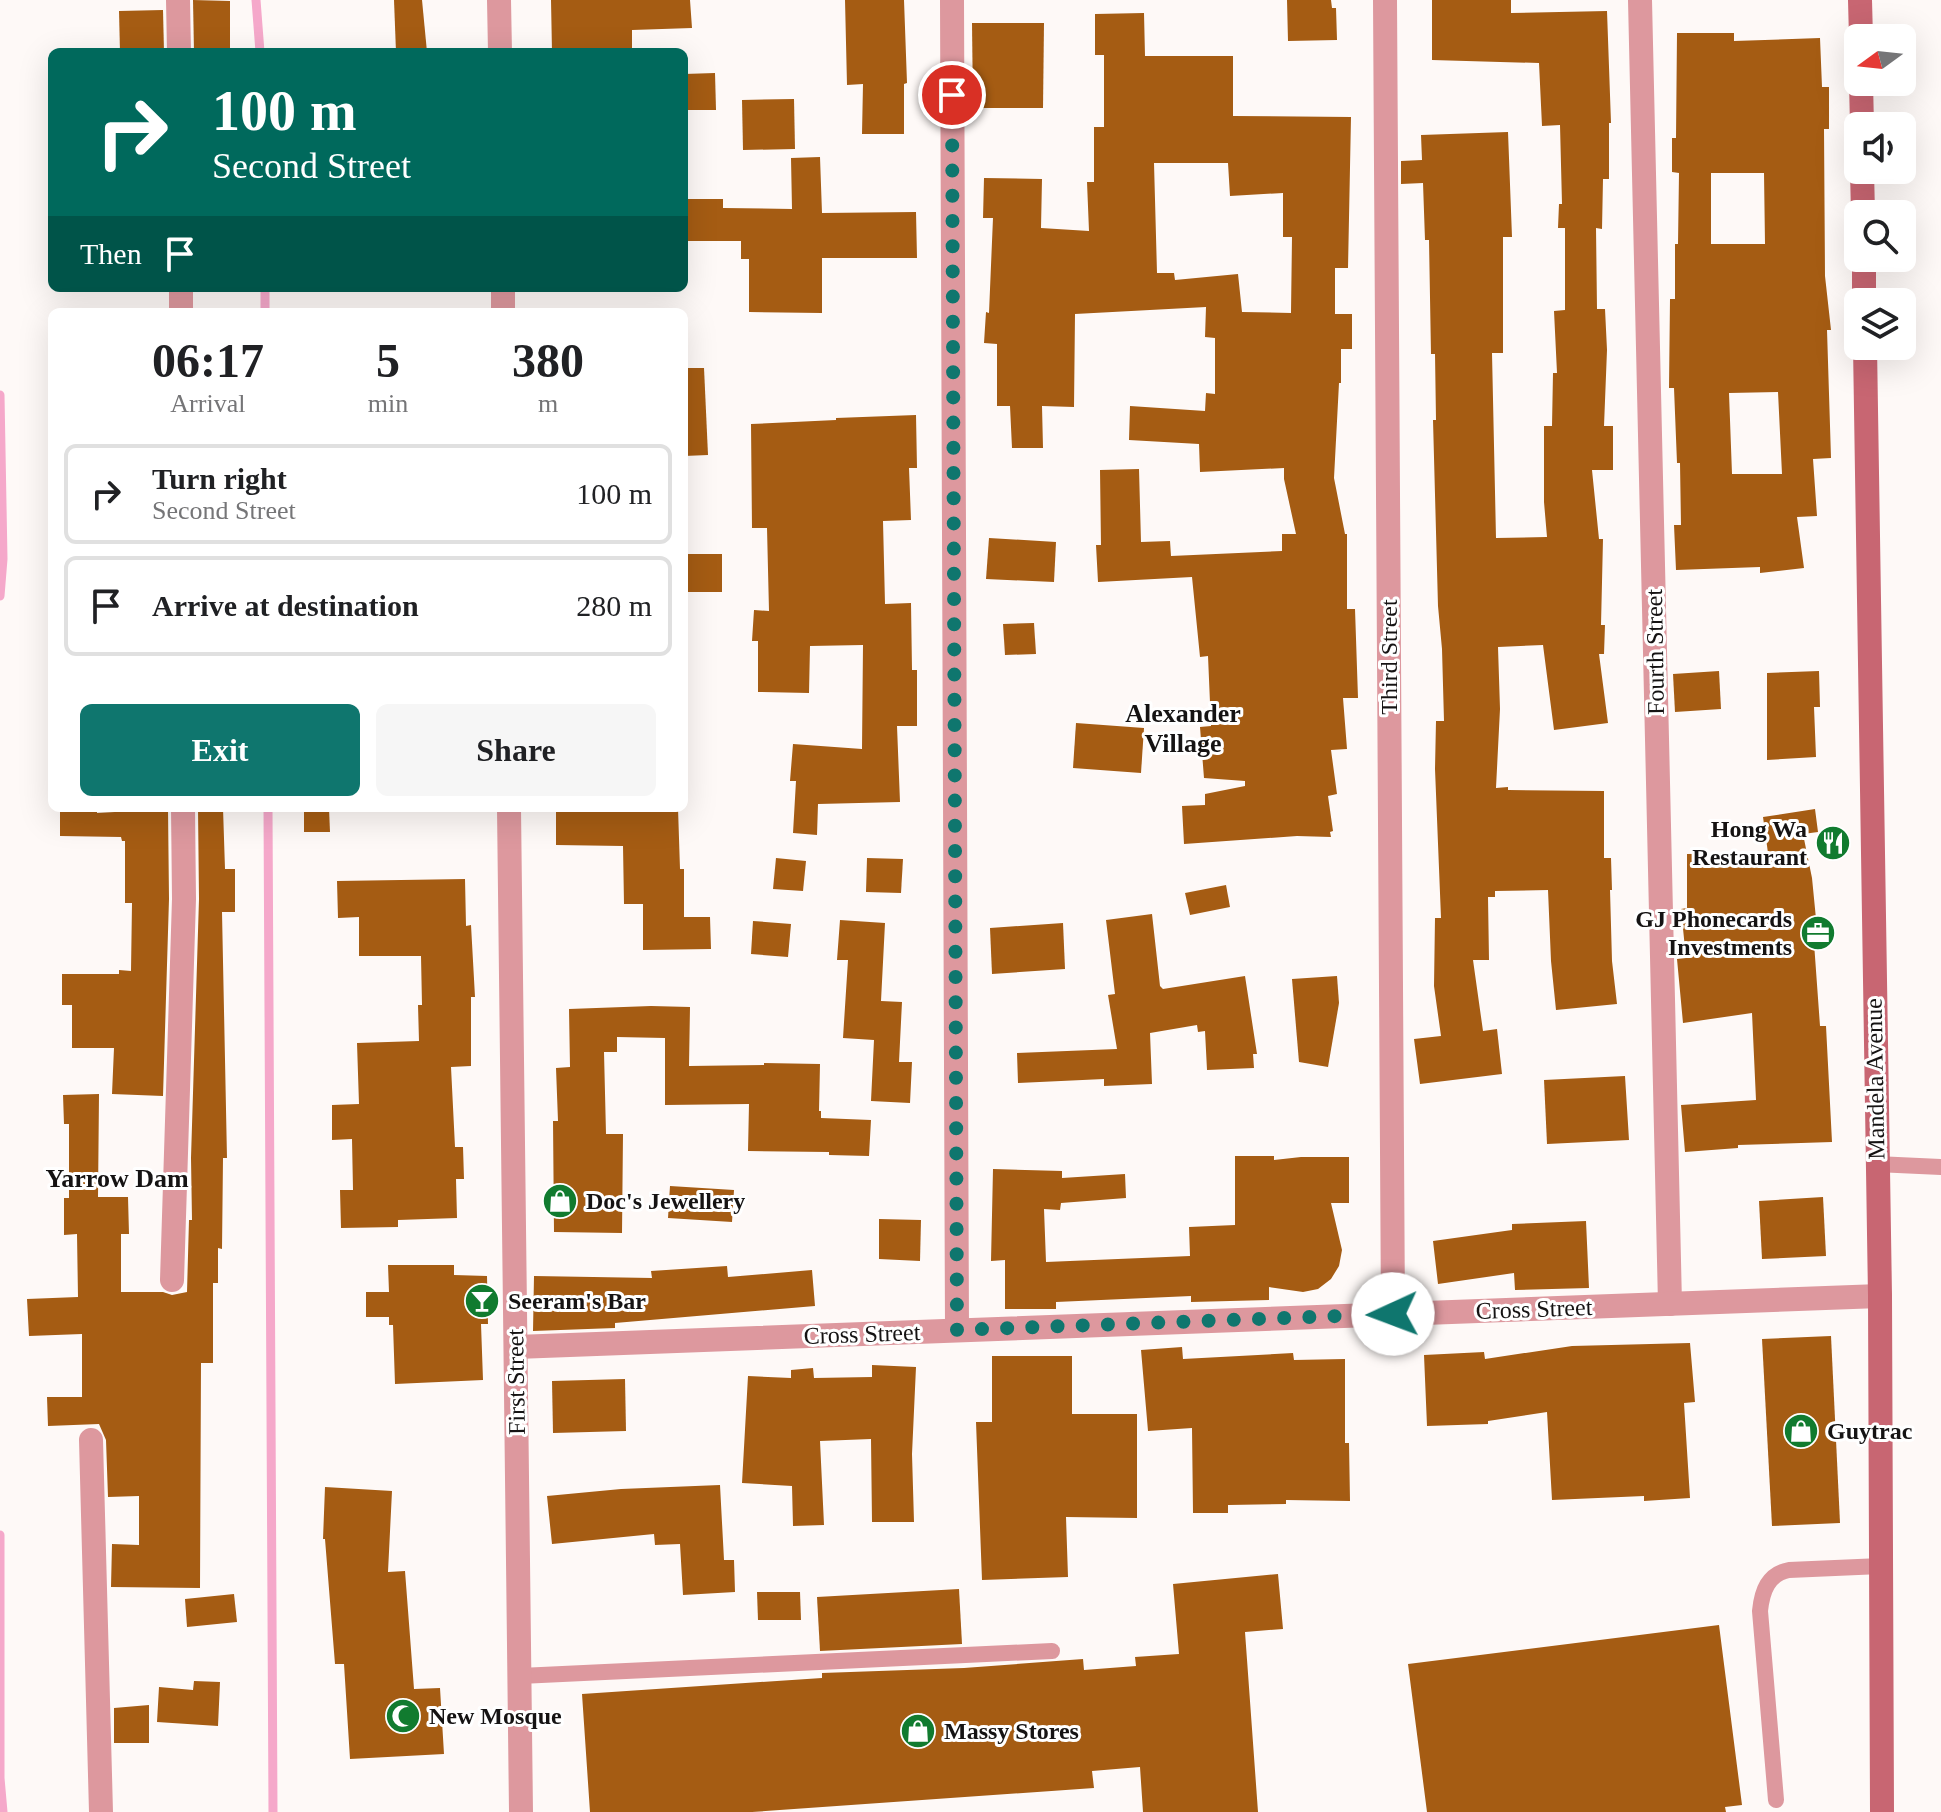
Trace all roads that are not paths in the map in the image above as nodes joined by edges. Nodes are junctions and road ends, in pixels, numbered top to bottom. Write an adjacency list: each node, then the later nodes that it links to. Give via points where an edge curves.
1 (178, 0): 8 (street)
2 (499, 0): 9 (street)
3 (952, 0): 19 (street)
4 (1385, 0): 18 (street, Third Street)
5 (1640, 0): 17 (street, Fourth Street)
6 (1860, 0): 7 (main road)
7 (1861, 24)
8 (179, 48)
9 (500, 48)
10 (1865, 360): 13 (main road, Mandela Avenue)
11 (183, 812): 15 (street)
12 (509, 812): 20 (street, First Street)
13 (1876, 1164): 14 (lane); 16 (main road, Mandela Avenue)
14 (1941, 1167)
15 (172, 1280)
16 (1880, 1296): 17 (street, Cross Street); 22 (main road, Mandela Avenue)
17 (1670, 1304): 18 (street, Cross Street)
18 (1393, 1314): 19 (street, Cross Street)
19 (957, 1330): 20 (street, Cross Street)
20 (516, 1347): 24 (street, First Street)
21 (91, 1440): 26 (street)
22 (1881, 1566): 25 (lane, via 1789,1570 1765,1586 1760,1611); 28 (main road, Mandela Avenue)
23 (1052, 1651): 24 (lane)
24 (520, 1676): 27 (street, First Street)
25 (1776, 1800)
26 (101, 1812)
27 (521, 1812)
28 (1882, 1812)

